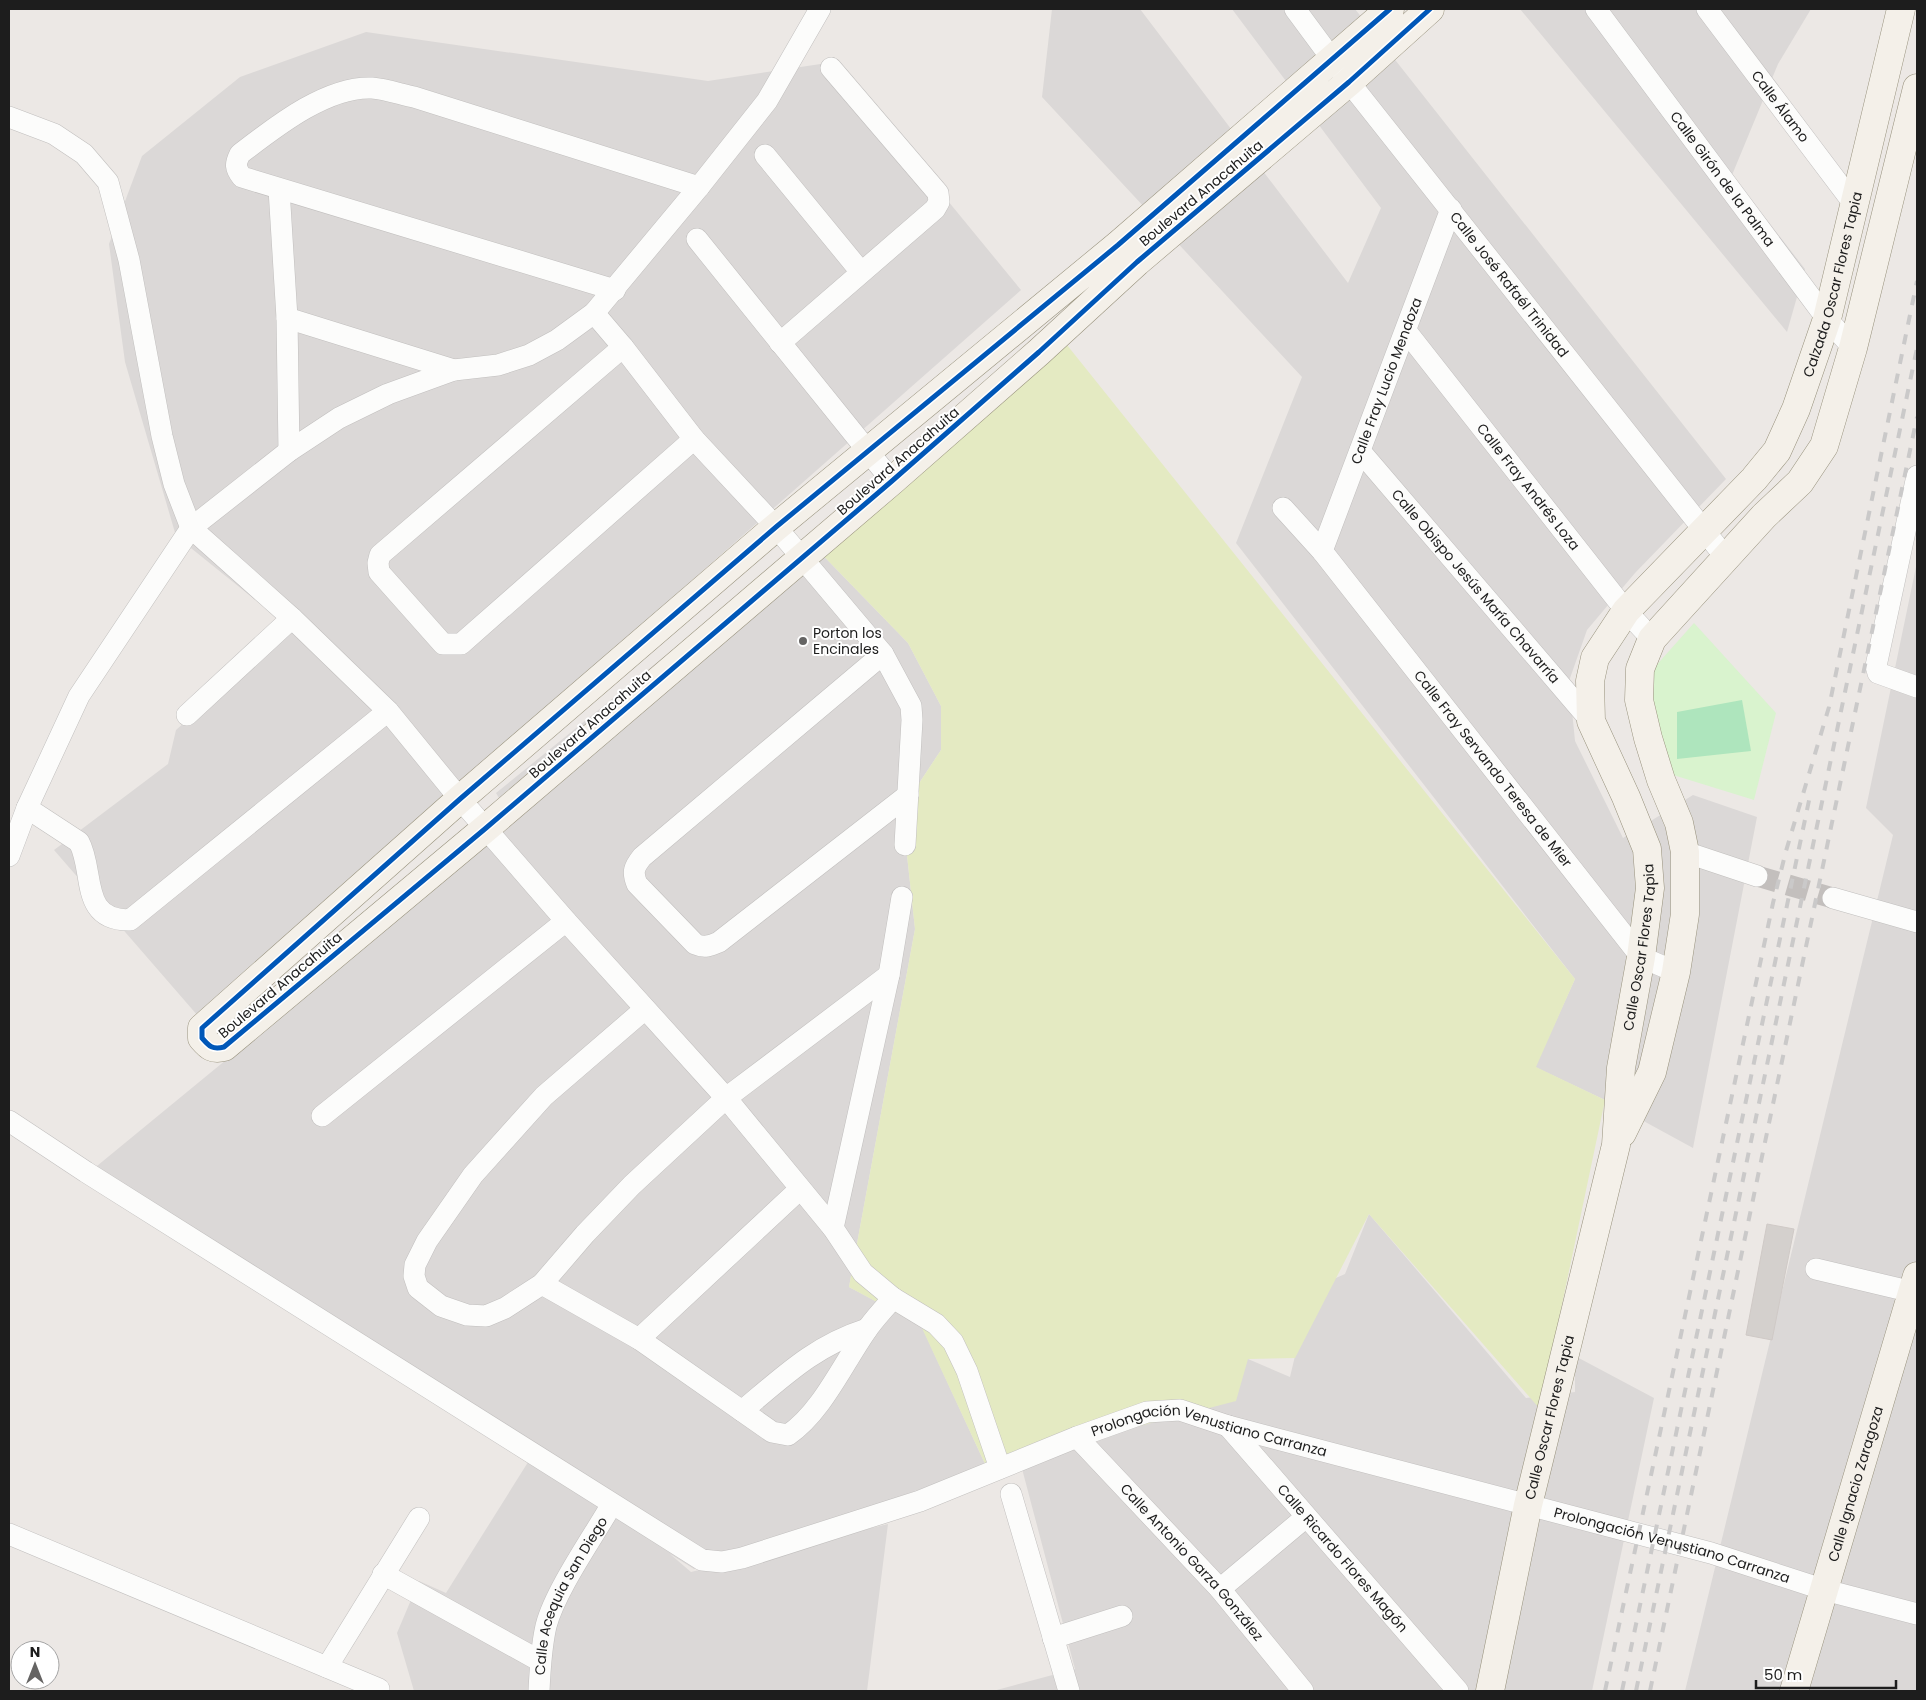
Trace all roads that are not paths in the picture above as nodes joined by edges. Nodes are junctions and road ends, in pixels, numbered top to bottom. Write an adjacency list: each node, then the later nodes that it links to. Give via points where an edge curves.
1 (820, 9): 14 (street, via 766,101)
2 (1294, 9): 8 (street, Calle José Rafaél Trinidad)
3 (1390, 9): 8 (street, Boulevard Anacahuita)
4 (1430, 9): 10 (street, Boulevard Anacahuita)
5 (1596, 9): 24 (street, Calle Girón de la Palma)
6 (1707, 9): 16 (street, Calle Álamo)
7 (1901, 9): 16 (street, Calzada Oscar Flores Tapia)
8 (1332, 59): 10 (street, Calle José Rafaél Trinidad); 19 (street, Boulevard Anacahuita)
9 (831, 68): 20 (street, via 939,197 935,209)
10 (1349, 82): 17 (street, Calle José Rafaél Trinidad); 19 (street, Boulevard Anacahuita)
11 (1917, 88): 28 (street)
12 (9, 117): 38 (street, via 54,134 84,154 108,182 129,260 162,436 174,484)
13 (764, 155): 20 (street)
14 (699, 187): 15 (street, via 414,97 372,88 341,93 291,115 240,154 236,163 242,176); 21 (street)
15 (280, 189): 21 (street); 23 (street)
16 (1854, 204): 24 (street, Calzada Oscar Flores Tapia)
17 (1450, 209): 25 (street, Calle Fray Lucio Mendoza); 39 (street, Calle José Rafaél Trinidad)
18 (697, 239): 26 (street)
19 (1128, 254): 33 (street, Boulevard Anacahuita); 35 (street, Boulevard Anacahuita, via 1039,352)
20 (861, 272): 26 (street)
21 (615, 290): 22 (street)
22 (594, 313): 27 (street); 29 (street, via 530,355 498,365)
23 (287, 318): 29 (street); 32 (street)
24 (1827, 319): 28 (street, Calle Girón de la Palma); 39 (street, Calzada Oscar Flores Tapia, via 1796,410 1777,451)
25 (1406, 331): 31 (street, Calle Fray Lucio Mendoza); 43 (street, Calle Fray Andrés Loza)
26 (780, 343): 33 (street)
27 (624, 347): 30 (street); 30 (street, via 380,555 379,572 443,644 462,644)
28 (1854, 348): 42 (street, via 1824,446 1800,482)
29 (454, 370): 32 (street, via 380,398 339,418)
30 (694, 439): 37 (street)
31 (1360, 450): 40 (street, Calle Fray Lucio Mendoza); 50 (street, Calle Obispo Jesús María Chavarría)
32 (289, 451): 38 (street)
33 (867, 452): 35 (street); 37 (street, Boulevard Anacahuita)
34 (1917, 476): 47 (street, via 1876,666 1878,673)
35 (892, 481): 41 (street, Boulevard Anacahuita)
36 (1284, 508): 40 (street, Calle Fray Servando Teresa de Mier)
37 (776, 527): 41 (street); 52 (street, Boulevard Anacahuita)
38 (191, 528): 44 (street); 53 (street, via 79,696)
39 (1704, 532): 42 (street, Calle José Rafaél Trinidad); 43 (street, Calle Oscar Flores Tapia)
40 (1322, 551): 63 (street, Calle Fray Servando Teresa de Mier)
41 (802, 558): 46 (street); 54 (street, Boulevard Anacahuita)
42 (1726, 558): 45 (street, Calle Oscar Flores Tapia)
43 (1626, 611): 45 (street, Calle Fray Andrés Loza); 50 (street, Calle Oscar Flores Tapia, via 1595,658 1590,681)
44 (292, 618): 48 (street); 49 (street)
45 (1652, 639): 56 (street, Calle Oscar Flores Tapia, via 1640,669 1639,700)
46 (883, 654): 51 (street, via 911,706); 51 (street, via 642,857 634,866 634,875 637,884 694,944 710,946)
47 (1917, 687)
48 (388, 711): 52 (street); 53 (street, via 130,920 110,917 94,903 84,850 79,842)
49 (187, 715)
50 (1591, 722): 63 (street, Calle Oscar Flores Tapia, via 1647,849 1650,888)
51 (908, 794): 55 (street)
52 (460, 799): 54 (street); 54 (street, Boulevard Anacahuita, via 202,1028 202,1038 210,1047 224,1047)
53 (27, 808): 57 (street)
54 (486, 828): 61 (street)
55 (905, 845)
56 (1685, 852): 58 (street); 64 (street, Calle Oscar Flores Tapia, via 1685,914)
57 (9, 856)
58 (1757, 876)
59 (902, 897): 65 (street)
60 (1833, 898): 62 (street)
61 (566, 920): 66 (street); 68 (street)
62 (1917, 922)
63 (1641, 957): 64 (street, Calle Fray Servando Teresa de Mier); 70 (street, Calle Oscar Flores Tapia, via 1621,1068)
64 (1676, 972): 70 (street, Calle Oscar Flores Tapia, via 1652,1072)
65 (889, 975): 67 (street); 72 (street)
66 (645, 1009): 67 (street); 74 (street, via 544,1096 473,1175 427,1241 414,1276 418,1288 442,1306 467,1315 486,1316)
67 (726, 1098): 71 (street); 74 (street, via 632,1185 584,1234)
68 (322, 1116)
69 (9, 1121): 84 (street, Prolongación Venustiano Carranza)
70 (1616, 1145): 85 (street, Calle Oscar Flores Tapia)
71 (800, 1189): 72 (street); 78 (street)
72 (833, 1228): 76 (street, via 863,1273)
73 (1816, 1269): 75 (street)
74 (542, 1284): 78 (street)
75 (1916, 1287): 91 (street, Calle Ignacio Zaragoza)
76 (893, 1298): 77 (street); 82 (street, via 936,1324 953,1342 967,1371)
77 (867, 1329): 79 (street, via 823,1347); 79 (street, via 811,1414 788,1435 772,1432)
78 (639, 1339): 79 (street)
79 (742, 1411)
80 (1228, 1426): 81 (street, Prolongación Venustiano Carranza, via 1180,1410 1165,1410 1147,1412); 85 (street, Prolongación Venustiano Carranza); 86 (street, Calle Ricardo Flores Magón)
81 (1077, 1436): 82 (street, Prolongación Venustiano Carranza); 90 (street, Calle Antonio Garza González)
82 (1000, 1468): 84 (street, Prolongación Venustiano Carranza, via 920,1501 722,1562 702,1560)
83 (1011, 1494): 94 (street)
84 (612, 1504): 95 (street, Calle Acequia San Diego, via 558,1600 547,1624)
85 (1528, 1505): 91 (street, Prolongación Venustiano Carranza, via 1711,1553); 102 (street, Calle Oscar Flores Tapia)
86 (1306, 1517): 90 (street); 101 (street, Calle Ricardo Flores Magón)
87 (419, 1518): 89 (street)
88 (9, 1534): 96 (street)
89 (383, 1574): 95 (street); 96 (street)
90 (1220, 1589): 100 (street, Calle Antonio Garza González)
91 (1825, 1590): 92 (street, Prolongación Venustiano Carranza); 103 (street, Calle Ignacio Zaragoza)
92 (1917, 1614)
93 (1122, 1616): 94 (street)
94 (1054, 1638): 99 (street)
95 (540, 1661): 98 (street, Calle Acequia San Diego)
96 (327, 1667): 97 (street)
97 (379, 1689)
98 (539, 1691)
99 (1069, 1691)
100 (1303, 1691)
101 (1458, 1691)
102 (1490, 1691)
103 (1794, 1691)

